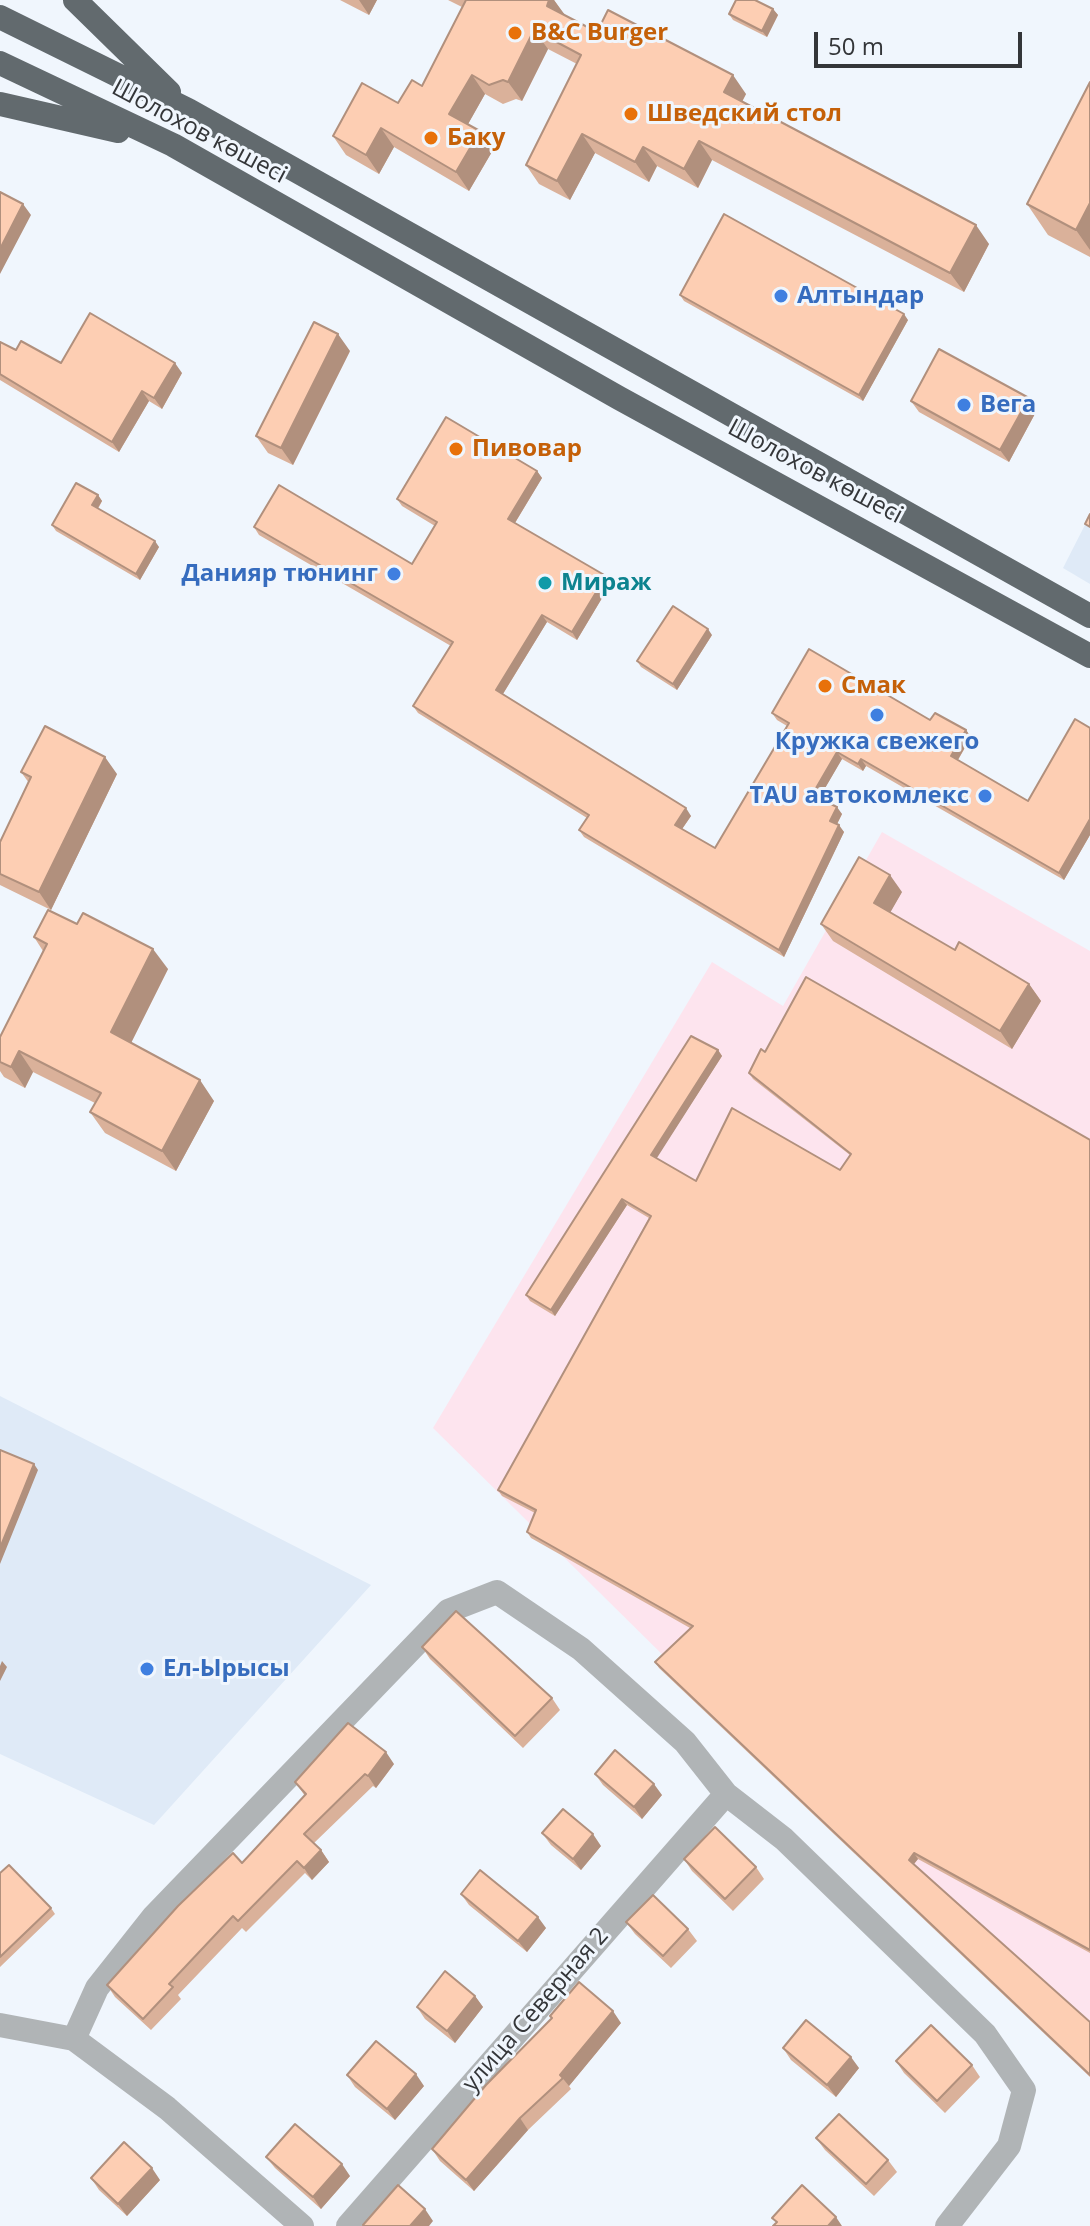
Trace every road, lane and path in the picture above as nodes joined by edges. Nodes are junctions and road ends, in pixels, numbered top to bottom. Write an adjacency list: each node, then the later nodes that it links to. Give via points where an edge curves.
1 (75, 0): 5 (highway)
2 (0, 17): 5 (highway)
3 (0, 63): 6 (highway, Шолохов көшесі)
4 (0, 104): 6 (highway)
5 (188, 110): 7 (highway, Шолохов көшесі)
6 (173, 145): 8 (highway, Шолохов көшесі)
7 (1090, 616)
8 (1090, 656)
9 (726, 1794): 11 (street, via 685,1742 581,1649 497,1592 448,1611 154,1916 97,1988); 13 (street, улица Северная 2); 14 (street, via 784,1839 985,2034 1024,2090 1009,2146)
10 (0, 2025): 11 (street)
11 (74, 2039): 12 (street, via 167,2108)
12 (302, 2226)
13 (348, 2226)
14 (947, 2226)

